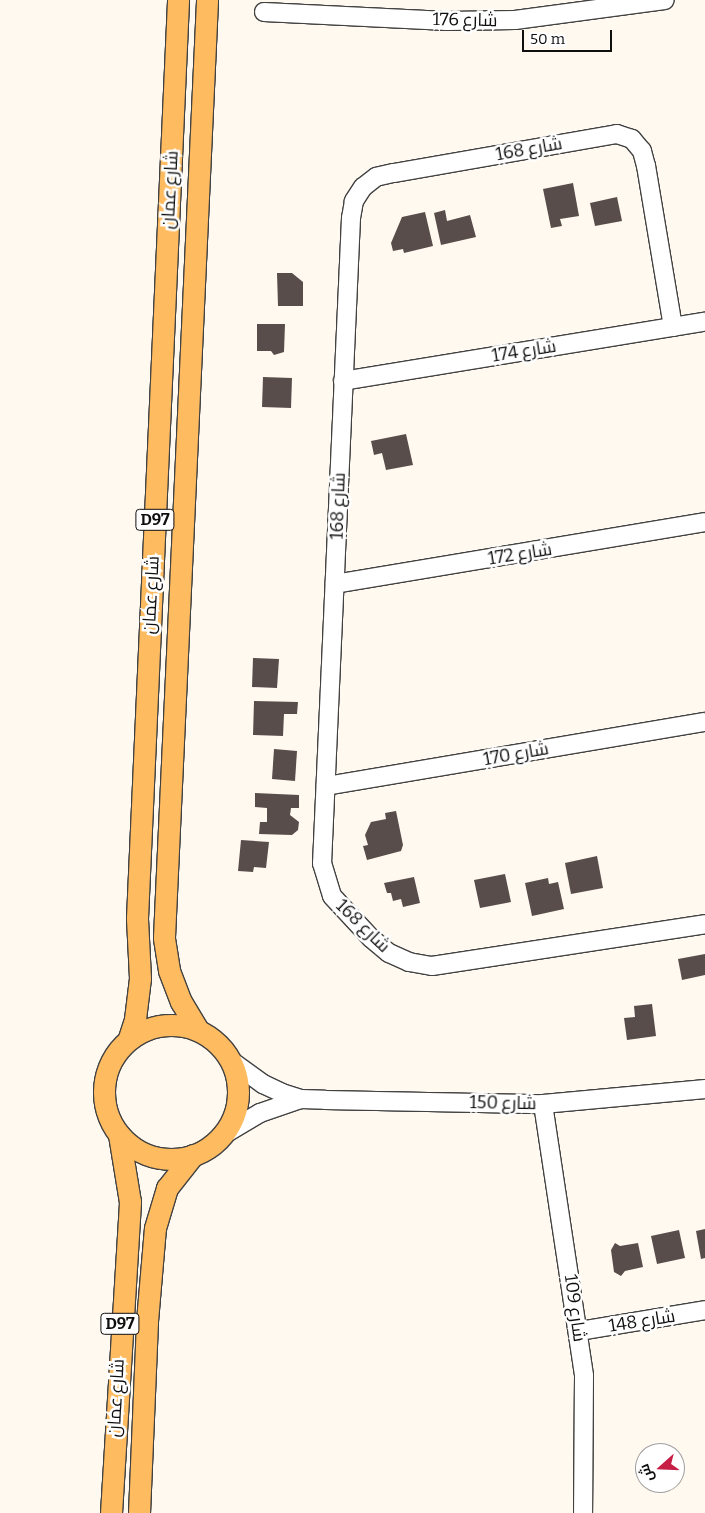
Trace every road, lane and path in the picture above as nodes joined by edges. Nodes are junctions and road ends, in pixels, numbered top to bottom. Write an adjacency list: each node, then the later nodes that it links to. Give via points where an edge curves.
1 (178, 0): 14 (main road, شارع عمان / D97, via 137,918 140,978)
2 (207, 0): 13 (main road, شارع عمان / D97, via 164,937 169,970 181,1002)
3 (665, 0): 4 (street, شارع 176, via 515,20 447,21)
4 (264, 12)
5 (705, 322): 6 (street, شارع 174)
6 (673, 327): 7 (street, شارع 174); 7 (street, شارع 168, via 642,151 632,139 617,134 393,173 376,177 363,187 354,201 351,218)
7 (344, 381): 9 (street, شارع 168)
8 (705, 522): 9 (street, شارع 172)
9 (335, 584): 11 (street, شارع 168)
10 (705, 722): 11 (street, شارع 170)
11 (326, 786): 12 (street, شارع 168, via 322,864 332,896 388,953 409,962 432,966 454,964)
12 (705, 924)
13 (198, 1030): 14 (main road, via 162,1025); 15 (main road, via 216,1042)
14 (129, 1038): 19 (main road, via 117,1051 104,1085 104,1103)
15 (230, 1060): 17 (street, شارع 150, via 263,1084); 20 (main road, via 238,1098 233,1118)
16 (705, 1089): 18 (street, شارع 150)
17 (301, 1099): 18 (street, شارع 150); 20 (street, شارع 150, via 260,1113)
18 (543, 1104): 23 (street, شارع 109)
19 (119, 1135): 21 (main road, via 135,1149 153,1157 174,1159); 24 (main road, شارع عمان / D97, via 130,1202)
20 (223, 1135): 21 (main road)
21 (193, 1156): 25 (main road, شارع عمان / D97, via 167,1188 155,1228 147,1321)
22 (705, 1310): 23 (street, شارع 148)
23 (580, 1331): 26 (street, شارع 109, via 586,1422)
24 (111, 1513)
25 (139, 1513)
26 (582, 1513)

